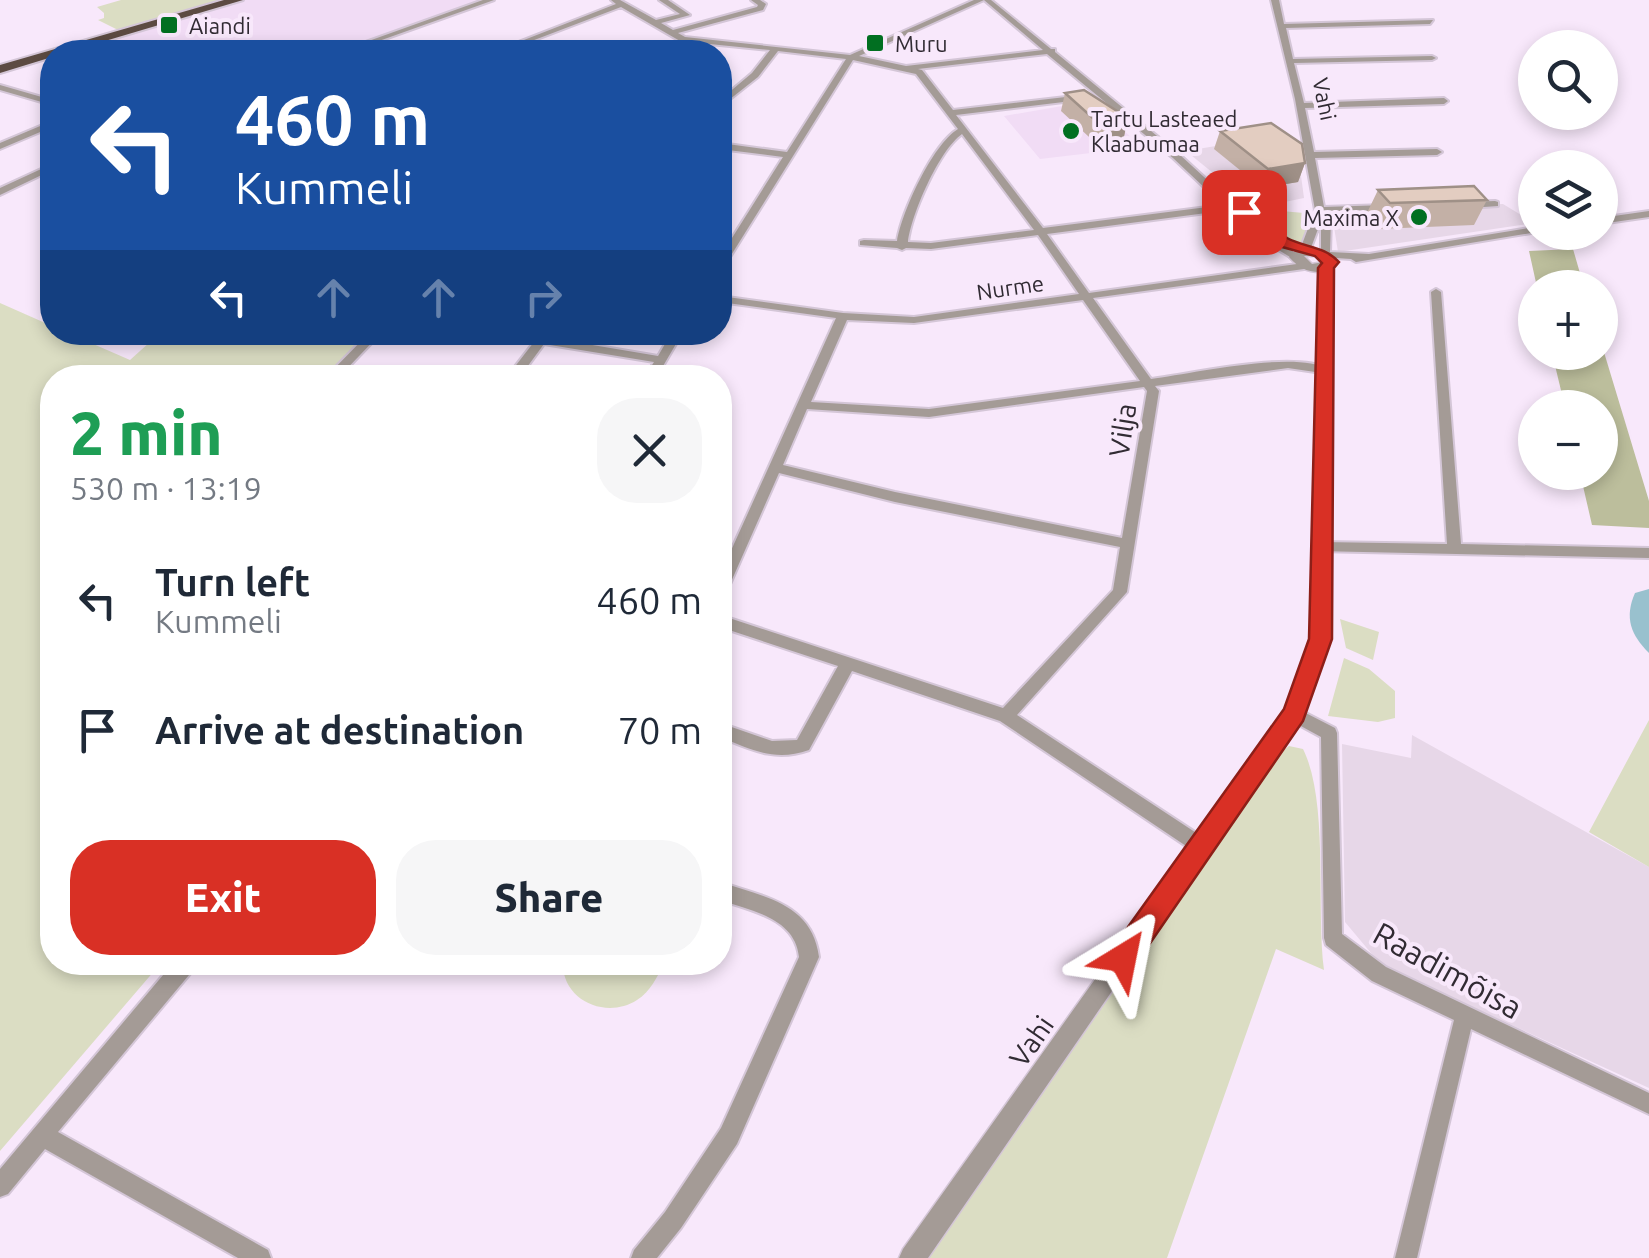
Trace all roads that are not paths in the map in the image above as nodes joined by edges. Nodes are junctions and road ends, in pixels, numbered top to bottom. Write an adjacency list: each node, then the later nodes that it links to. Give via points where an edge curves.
1 (236, 0): 16 (highway)
2 (490, 0): 17 (street)
3 (663, 0): 9 (street)
4 (756, 0): 12 (street, via 760,8)
5 (980, 0): 24 (street)
6 (988, 0): 22 (street)
7 (1275, 0): 13 (street, Vahi)
8 (618, 2): 11 (street); 18 (street)
9 (682, 16): 11 (street); 12 (street)
10 (1430, 22): 13 (street)
11 (654, 23): 14 (street)
12 (697, 25): 14 (street)
13 (1281, 26): 26 (street, Vahi)
14 (670, 32): 15 (street)
15 (683, 39): 19 (street)
16 (99, 40)
17 (381, 40)
18 (526, 40)
19 (693, 40)
20 (732, 44): 21 (street)
21 (776, 48): 24 (street); 30 (street)
22 (1052, 51): 27 (street); 31 (street)
23 (40, 57): 28 (highway)
24 (850, 58): 27 (street); 41 (street)
25 (1432, 58): 26 (street)
26 (1290, 61): 34 (street, Vahi)
27 (906, 68): 35 (street, Vilja, via 919,72)
28 (0, 69)
29 (0, 87): 32 (street)
30 (732, 94)
31 (1100, 95): 35 (street); 47 (street)
32 (40, 99)
33 (1444, 101): 34 (street)
34 (1301, 106): 42 (street, Vahi)
35 (950, 113): 37 (street, Vilja)
36 (40, 129): 38 (street)
37 (963, 130): 52 (street, Vilja); 56 (street, via 939,154)
38 (0, 146)
39 (732, 148): 41 (street)
40 (1437, 152): 42 (street)
41 (789, 155): 55 (street)
42 (1311, 155): 49 (street, Vahi)
43 (40, 173): 44 (street)
44 (0, 192)
45 (1495, 204): 46 (street)
46 (1457, 206)
47 (1233, 207): 52 (street); 57 (street, via 1261,235)
48 (1400, 207): 49 (street)
49 (1320, 210): 57 (street, Vahi); 58 (street, Vahi)
50 (1649, 214): 51 (street)
51 (1618, 218)
52 (1041, 232): 56 (street); 61 (street, Vilja)
53 (1518, 233): 58 (street)
54 (864, 244): 56 (street)
55 (732, 246)
56 (902, 247)
57 (1303, 260): 58 (street); 59 (street); 61 (street, Nurme)
58 (1327, 262): 59 (street, Vahi)
59 (1326, 291): 72 (street, Vahi)
60 (1436, 292): 78 (street)
61 (1086, 296): 63 (street, Nurme, via 914,320); 73 (street, Vilja)
62 (732, 302): 63 (street, Nurme)
63 (843, 316): 74 (street)
64 (364, 345): 69 (street)
65 (538, 345): 70 (street)
66 (566, 345): 68 (street)
67 (670, 345): 68 (street)
68 (661, 360): 71 (street)
69 (345, 365)
70 (522, 365)
71 (658, 365)
72 (1322, 369): 73 (street, via 1288,364); 77 (street, Vahi)
73 (1149, 384): 74 (street, via 930,413); 76 (street, Vilja, via 1152,413)
74 (804, 406): 75 (street)
75 (777, 468): 76 (street); 80 (street)
76 (1128, 544): 84 (street, Vilja, via 1120,592)
77 (1322, 547): 78 (street); 83 (street, Vahi, via 1320,639)
78 (1454, 549): 79 (street)
79 (1649, 553)
80 (732, 564)
81 (732, 625): 82 (street)
82 (848, 664): 84 (street); 85 (street, via 803,745 781,751)
83 (1294, 714): 86 (street, Vahi); 89 (street, Raadimõisa, via 1329,733 1334,938 1380,974)
84 (1006, 716): 86 (street)
85 (732, 734)
86 (1201, 846): 95 (street, Vahi)
87 (732, 896): 94 (street, via 792,919 807,934 809,957 729,1136)
88 (176, 975): 91 (street)
89 (1464, 1018): 90 (street, Raadimõisa); 96 (street)
90 (1649, 1104)
91 (42, 1136): 92 (street); 93 (street)
92 (0, 1186)
93 (260, 1258)
94 (642, 1258)
95 (912, 1258)
96 (1406, 1258)

